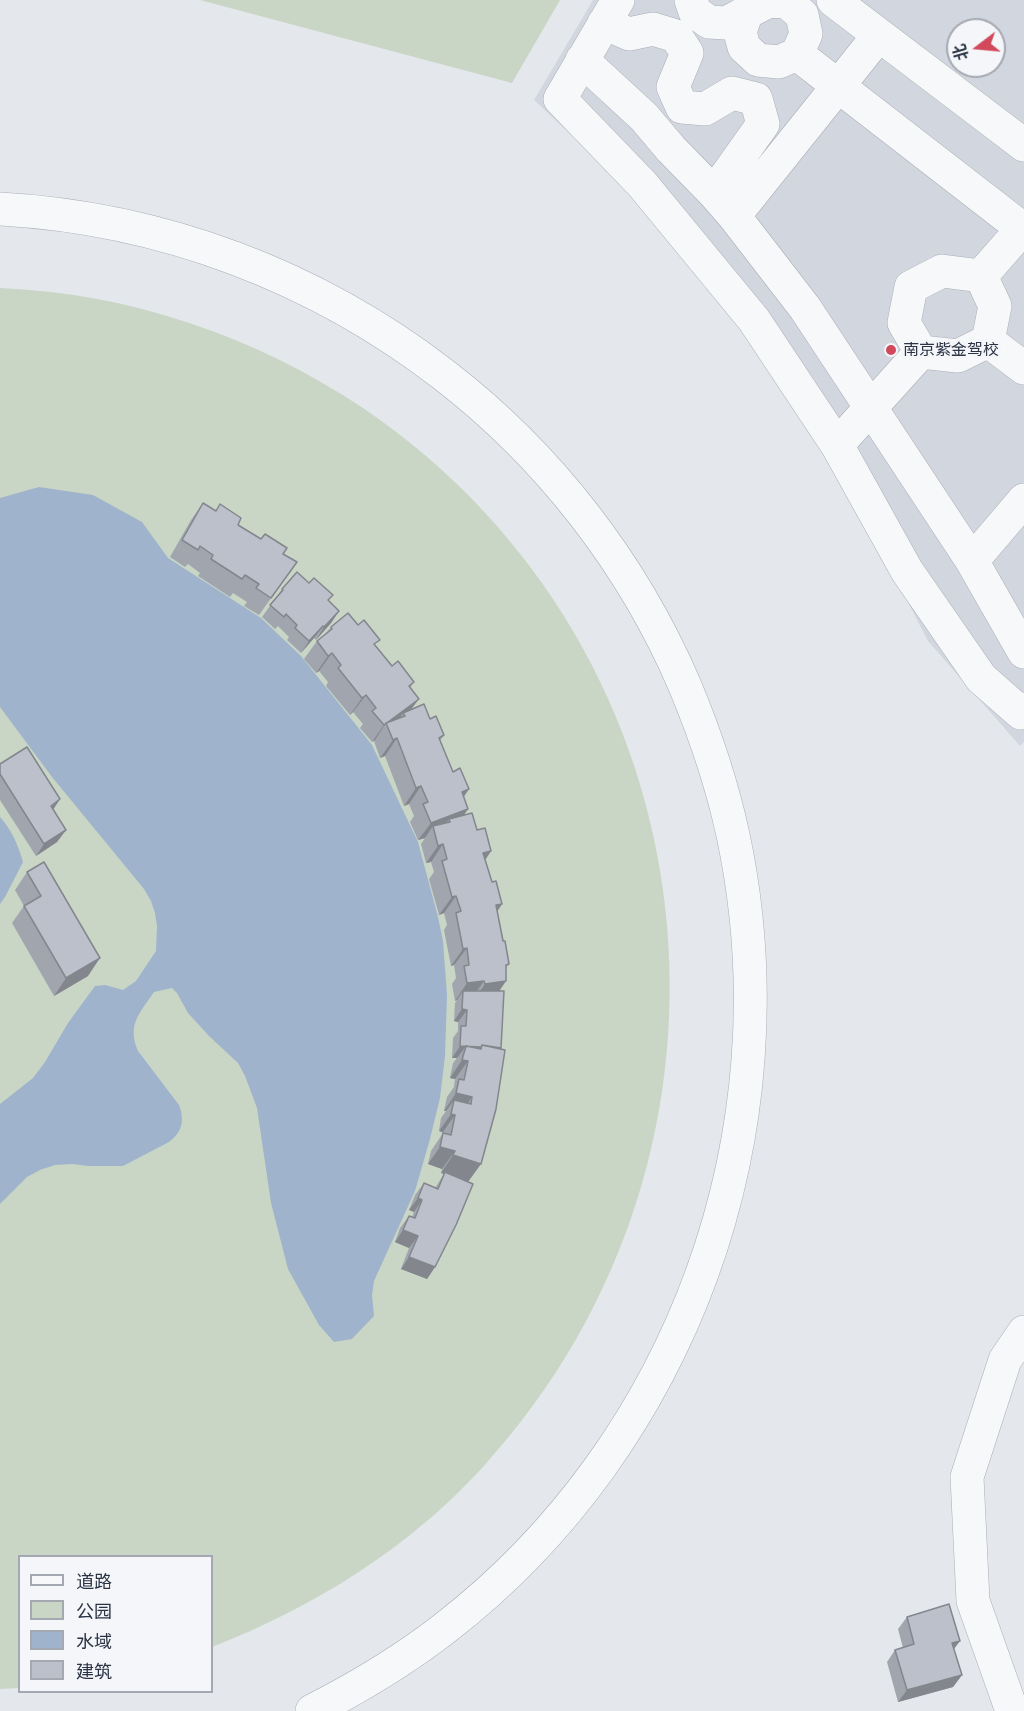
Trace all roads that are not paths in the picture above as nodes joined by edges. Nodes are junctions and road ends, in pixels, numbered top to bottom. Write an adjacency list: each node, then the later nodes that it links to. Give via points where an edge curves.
1 (690, 0): 3 (lane, via 695,12 709,22 726,24)
2 (833, 0): 5 (lane)
3 (748, 7): 6 (lane, via 769,1 786,2 802,15 806,34); 6 (lane, via 741,32 744,47 758,60 780,62)
4 (611, 11): 7 (lane); 12 (lane, via 629,34 653,29 676,36 687,53 673,87 682,107 705,109 732,93 756,99 763,124)
5 (879, 35): 8 (lane); 9 (lane)
6 (797, 54): 8 (lane)
7 (582, 60): 10 (lane, via 644,117); 11 (lane, via 560,99)
8 (839, 86): 12 (lane); 14 (lane)
9 (1024, 145)
10 (671, 149): 11 (lane); 12 (lane)
11 (642, 184): 20 (lane, via 754,320)
12 (724, 205): 19 (lane, via 805,308)
13 (0, 209): 26 (lane, via 89,218 147,230 259,267 364,319 460,388 546,469 619,563 676,666 699,721 733,834 749,951 751,1011 741,1129 713,1244 669,1354 608,1456 533,1548 445,1628 397,1662)
14 (1024, 228): 15 (lane)
15 (981, 276): 16 (lane, via 995,306); 17 (lane, via 942,271 911,287 904,323)
16 (988, 341): 17 (lane, via 958,356); 18 (lane)
17 (921, 352): 19 (lane)
18 (1024, 368)
19 (870, 408): 20 (lane); 22 (lane)
20 (837, 445): 24 (lane, via 907,571 981,678 1021,713)
21 (1024, 500): 22 (lane)
22 (972, 561): 23 (lane)
23 (1024, 652)
24 (1024, 709)
25 (1024, 1332): 27 (lane, via 1005,1359 967,1477 973,1601)
26 (312, 1711)
27 (1012, 1711)

